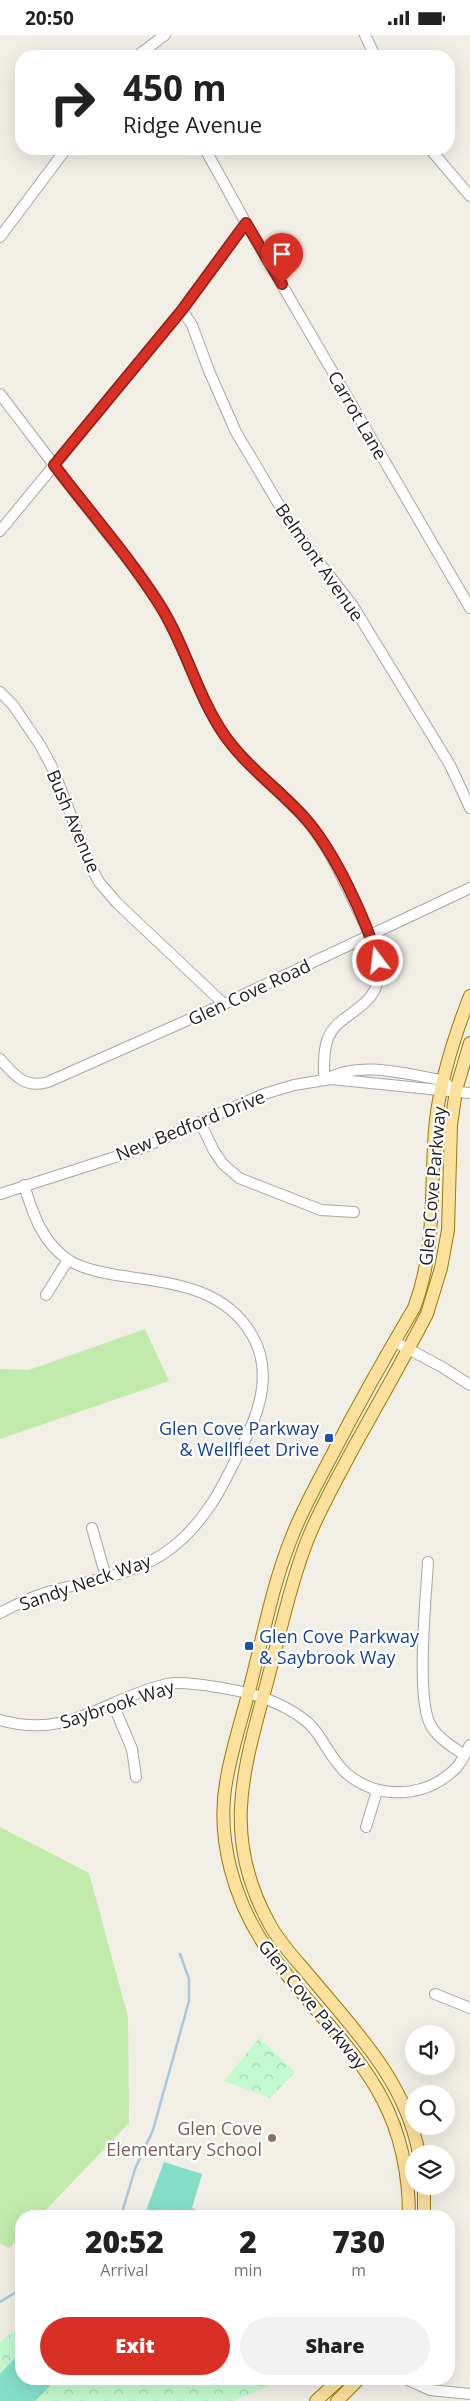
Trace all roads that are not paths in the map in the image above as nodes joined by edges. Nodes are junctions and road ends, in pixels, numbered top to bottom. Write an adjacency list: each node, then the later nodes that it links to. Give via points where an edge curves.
1 (165, 35): 3 (street)
2 (364, 35): 4 (street)
3 (148, 50)
4 (372, 50)
5 (62, 155): 10 (street)
6 (208, 155): 9 (street, Carrot Lane)
7 (435, 155): 8 (street)
8 (470, 196)
9 (246, 223): 11 (street); 15 (street, Carrot Lane)
10 (0, 237)
11 (182, 310): 13 (street); 17 (street, Belmont Avenue, via 192,325 236,432 294,530 358,614 450,765)
12 (0, 394): 13 (street)
13 (54, 465): 14 (street); 19 (street, via 160,604 224,735 250,766 319,835)
14 (0, 531)
15 (470, 608)
16 (0, 692): 21 (street, Bush Avenue, via 13,705 40,745 99,882)
17 (470, 808)
18 (470, 888): 19 (street, Glen Cove Road)
19 (371, 935): 21 (street, Glen Cove Road); 24 (street, via 378,971 375,988 372,996 341,1021 330,1035 324,1054)
20 (470, 996): 25 (main road, Glen Cove Parkway)
21 (224, 1004): 23 (street, Glen Cove Road, via 37,1085 25,1083)
22 (470, 1043): 26 (main road, Glen Cove Parkway)
23 (0, 1059)
24 (324, 1080): 25 (street, New Bedford Drive, via 338,1072 378,1069); 28 (street, New Bedford Drive, via 264,1094)
25 (441, 1085): 26 (street, New Bedford Drive); 34 (main road, Glen Cove Parkway, via 427,1265 414,1308)
26 (456, 1090): 27 (street, New Bedford Drive); 35 (main road, Glen Cove Parkway, via 450,1136 448,1229 441,1268 427,1314)
27 (470, 1093)
28 (200, 1122): 29 (street, New Bedford Drive, via 140,1149); 31 (street, via 223,1164 239,1178 321,1210)
29 (24, 1185): 30 (street, New Bedford Drive); 32 (street, Sandy Neck Way, via 37,1224)
30 (0, 1193)
31 (354, 1212)
32 (68, 1260): 33 (street); 39 (street, Sandy Neck Way, via 99,1272 186,1287 223,1302 247,1325 260,1348 264,1376 251,1429 225,1483 206,1513 193,1529 164,1553 132,1569)
33 (46, 1295)
34 (395, 1341): 35 (street); 41 (main road, Glen Cove Parkway, via 334,1451 290,1540)
35 (408, 1349): 36 (street); 42 (main road, Glen Cove Parkway, via 327,1497 307,1541)
36 (470, 1385)
37 (92, 1528): 39 (street)
38 (428, 1562): 46 (street, via 424,1627 426,1709 430,1724 444,1741)
39 (106, 1577): 40 (street, Sandy Neck Way, via 32,1598)
40 (0, 1613)
41 (248, 1695): 42 (street, Saybrook Way); 43 (street, Saybrook Way, via 208,1686 168,1684); 54 (main road, Glen Cove Parkway, via 225,1793 226,1845 232,1875 255,1931 359,2060 390,2110 407,2172)
42 (263, 1698): 48 (street, Saybrook Way, via 302,1718 317,1732 327,1751 346,1773); 52 (main road, Glen Cove Parkway, via 244,1770 240,1807 245,1865 256,1899 272,1928 374,2052 405,2106)
43 (113, 1704): 44 (street, Saybrook Way, via 60,1724 14,1724); 47 (street, via 132,1749)
44 (0, 1720)
45 (470, 1745): 46 (street)
46 (464, 1755): 48 (street, via 457,1767 434,1784 401,1793)
47 (136, 1777)
48 (378, 1791): 49 (street)
49 (366, 1827)
50 (434, 1994): 51 (street)
51 (470, 2008)
52 (416, 2145)
53 (424, 2195): 55 (main road)
54 (409, 2210)
55 (424, 2210)
56 (333, 2385): 60 (main road)
57 (353, 2385): 61 (main road)
58 (419, 2385): 59 (street, via 430,2390)
59 (470, 2393)
60 (316, 2401)
61 (337, 2401)

